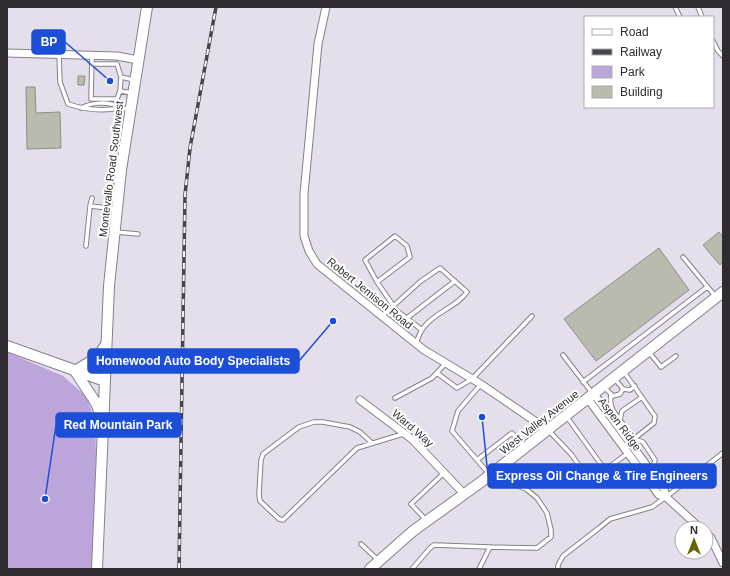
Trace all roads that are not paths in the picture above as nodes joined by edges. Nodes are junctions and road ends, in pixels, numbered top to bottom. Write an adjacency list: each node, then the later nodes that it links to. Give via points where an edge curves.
1 (147, 7): 11 (main road, Montevallo Road Southwest)
2 (326, 7): 31 (street, Robert Jemison Road, via 318,52 304,194 304,236 317,264)
3 (675, 7): 4 (lane)
4 (680, 16)
5 (714, 45): 10 (lane)
6 (7, 52): 7 (street)
7 (59, 54): 8 (street); 18 (lane, via 60,82 68,104 80,108 89,103 114,104)
8 (92, 55): 9 (street); 12 (lane)
9 (113, 56): 11 (street); 13 (lane)
10 (723, 56)
11 (138, 60): 15 (main road, Montevallo Road Southwest)
12 (92, 64): 13 (lane); 16 (lane, via 91,99 117,99)
13 (113, 64): 14 (lane, via 117,64)
14 (121, 77): 15 (lane); 16 (lane)
15 (135, 80): 17 (main road, Montevallo Road Southwest)
16 (120, 91): 17 (lane)
17 (133, 93): 18 (main road, Montevallo Road Southwest)
18 (125, 109): 21 (main road, Montevallo Road Southwest)
19 (92, 198): 20 (lane)
20 (90, 206): 21 (lane); 24 (lane)
21 (117, 209): 22 (main road, Montevallo Road Southwest)
22 (114, 232): 23 (lane); 35 (main road, Montevallo Road Southwest)
23 (138, 234)
24 (86, 246)
25 (683, 257): 28 (lane)
26 (455, 281): 30 (lane, via 440,268); 33 (lane); 34 (lane, via 467,292 463,299 431,319)
27 (377, 282): 27 (lane, via 410,257 407,246 395,236 365,260); 30 (lane)
28 (707, 287): 29 (lane); 48 (lane)
29 (720, 295): 38 (main road, West Valley Avenue)
30 (394, 304): 31 (lane); 33 (lane, via 397,311)
31 (381, 316): 36 (street, Robert Jemison Road)
32 (532, 316): 46 (lane)
33 (407, 318): 34 (lane)
34 (422, 330): 36 (lane)
35 (106, 342): 42 (main road, via 98,357); 47 (main road, Montevallo Road Southwest)
36 (416, 344): 41 (street, Robert Jemison Road)
37 (7, 346): 42 (main road)
38 (648, 351): 40 (lane, via 661,367); 43 (main road, West Valley Avenue)
39 (563, 355): 48 (lane)
40 (676, 356)
41 (446, 363): 44 (lane); 46 (street, Robert Jemison Road)
42 (75, 371): 47 (main road); 59 (main road, via 96,403)
43 (623, 371): 45 (main road, West Valley Avenue); 51 (lane)
44 (437, 373): 46 (lane, via 457,388); 56 (lane)
45 (614, 378): 50 (main road, West Valley Avenue); 52 (lane)
46 (472, 379): 49 (street, Robert Jemison Road)
47 (105, 381): 59 (main road)
48 (583, 382): 54 (lane)
49 (481, 384): 61 (street, Robert Jemison Road); 69 (lane, via 458,411 452,431)
50 (604, 387): 53 (lane); 54 (main road, West Valley Avenue)
51 (636, 388): 52 (lane); 55 (lane)
52 (623, 389): 53 (lane, via 620,394)
53 (611, 395): 60 (lane, via 611,408)
54 (591, 397): 58 (main road, West Valley Avenue); 60 (street, Aspen Ridge); 64 (street, Aspen Ridge)
55 (642, 397): 60 (lane, via 622,411); 64 (lane, via 656,416 654,423)
56 (396, 398)
57 (360, 400): 62 (street, Ward Way)
58 (566, 416): 61 (main road, West Valley Avenue); 71 (lane)
59 (102, 422): 84 (main road)
60 (618, 422): 64 (street, Aspen Ridge)
61 (548, 430): 65 (main road, West Valley Avenue); 71 (lane, via 590,481)
62 (404, 433): 63 (lane); 73 (street, Ward Way)
63 (372, 443): 63 (lane, via 357,448 283,520 260,501 260,460 263,454 299,427 314,422 350,427)
64 (629, 443): 66 (street, Aspen Ridge); 72 (lane, via 643,442 655,460)
65 (525, 448): 69 (lane, via 512,433); 74 (main road, West Valley Avenue)
66 (631, 451): 71 (lane); 72 (street, Aspen Ridge)
67 (723, 453): 68 (lane)
68 (719, 456): 70 (lane); 76 (lane)
69 (478, 460): 74 (lane)
70 (723, 460)
71 (605, 470)
72 (646, 470): 76 (street, Aspen Ridge, via 659,495)
73 (444, 473): 75 (street, Ward Way); 78 (lane, via 411,504)
74 (490, 475): 75 (main road, West Valley Avenue); 81 (lane, via 526,489 537,498 547,513 551,530 551,537 537,548)
75 (464, 495): 78 (main road, West Valley Avenue)
76 (666, 497): 77 (street, Aspen Ridge); 88 (lane, via 652,507 610,519 563,556)
77 (691, 520)
78 (427, 521): 82 (main road, West Valley Avenue)
79 (714, 543): 83 (street)
80 (361, 544): 82 (lane)
81 (490, 547): 86 (lane, via 434,545); 87 (lane)
82 (378, 561): 85 (main road, West Valley Avenue)
83 (723, 563)
84 (96, 569)
85 (370, 569)
86 (412, 569)
87 (479, 569)
88 (558, 569)

